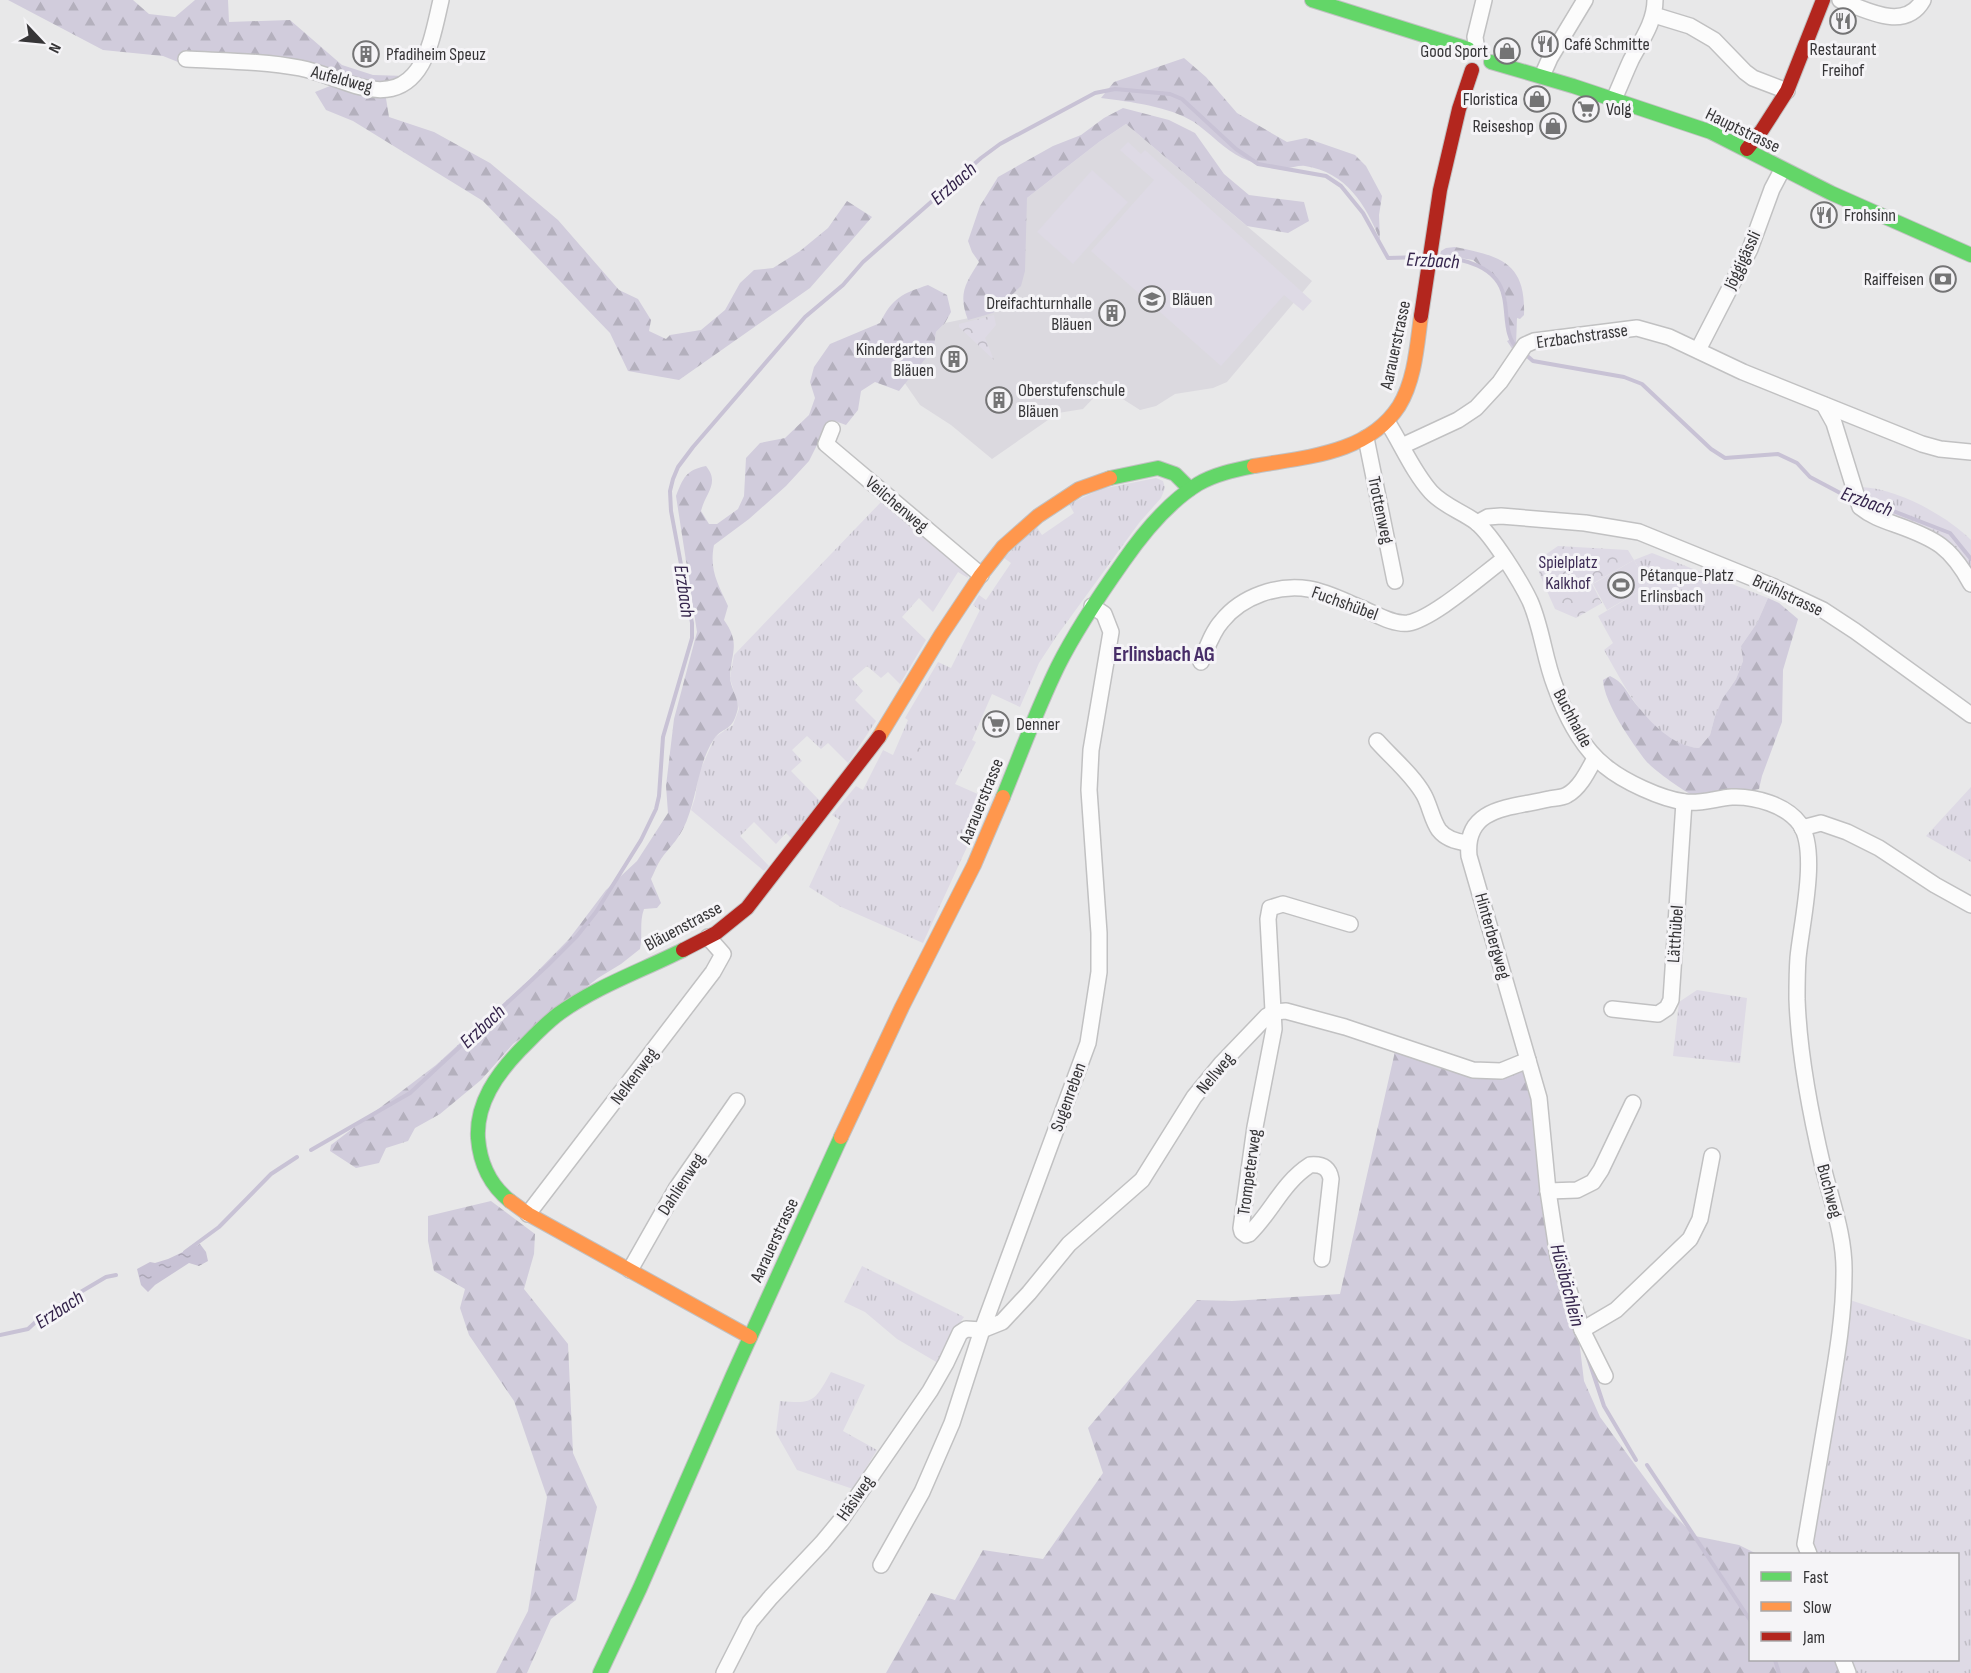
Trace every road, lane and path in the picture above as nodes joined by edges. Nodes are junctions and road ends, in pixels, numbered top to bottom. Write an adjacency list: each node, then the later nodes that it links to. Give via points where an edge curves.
1 (441, 0): 11 (street, Aufeldweg, via 424,62 402,84 389,88 363,88 302,68)
2 (1312, 0): 8 (main road)
3 (1484, 0): 10 (street)
4 (1585, 0): 14 (street)
5 (1823, 0): 15 (main road)
6 (1840, 0): 7 (street, via 1893,17 1914,12)
7 (1923, 0)
8 (1327, 3): 10 (main road)
9 (1654, 8): 15 (street, via 1714,40 1753,78); 16 (street)
10 (1472, 47): 12 (main road, via 1480,44 1488,49); 13 (main road, via 1465,59)
11 (186, 59)
12 (1491, 62): 13 (main road, via 1481,71); 14 (main road, Hauptstrasse)
13 (1472, 70): 22 (main road, Aarauerstrasse, via 1445,166 1408,382)
14 (1542, 76): 16 (main road, Hauptstrasse)
15 (1787, 91): 17 (main road)
16 (1614, 99): 17 (main road, Hauptstrasse, via 1711,132)
17 (1747, 149): 18 (main road, Hauptstrasse)
18 (1782, 170): 19 (main road, Hauptstrasse); 20 (street, Jöggigässli, via 1750,249)
19 (1971, 255)
20 (1698, 350): 21 (street, Erzbachstrasse); 25 (street, Erzbachstrasse, via 1636,328 1534,341 1525,345 1476,408)
21 (1824, 405): 26 (street, Erzbachstrasse, via 1922,444); 32 (street, via 1834,423 1860,507 1937,542 1948,550)
22 (1388, 423): 24 (main road, Aarauerstrasse); 25 (street, Buchhalde)
23 (832, 429): 30 (street, Veilchenweg, via 826,444)
24 (1366, 438): 27 (main road, Aarauerstrasse, via 1320,453 1216,476); 31 (street, Trottenweg)
25 (1402, 446): 28 (street, Buchhalde, via 1433,495)
26 (1971, 452)
27 (1190, 489): 30 (main road, Bläuenstrasse, via 1175,474 1158,468 1079,489 1038,516 1003,547); 33 (main road, Aarauerstrasse, via 1146,533)
28 (1477, 523): 29 (street, Buchhalde); 35 (street, Brühlstrasse, via 1501,516 1640,532 1823,610)
29 (1504, 559): 34 (street, Fuchshübel, via 1433,612 1408,623 1310,589 1283,588 1259,595 1238,606 1222,621); 37 (street, Buchhalde, via 1535,613 1554,686 1576,731)
30 (981, 575): 43 (main road, Bläuenstrasse, via 846,783 747,908)
31 (1395, 581)
32 (1971, 584)
33 (1092, 606): 54 (street, Sugenreben, via 1104,614 1112,632 1089,790 1099,933 1095,1012 1089,1042); 56 (main road, Aarauerstrasse, via 1045,693 977,858 892,1027)
34 (1201, 662)
35 (1971, 715)
36 (1377, 741): 40 (street, via 1418,786 1438,829 1447,838)
37 (1595, 758): 38 (street, Buchhalde, via 1630,783); 40 (street, via 1580,783 1567,795 1484,815)
38 (1684, 802): 39 (street, Buchhalde, via 1751,798 1784,810); 44 (street, Lätthübel, via 1671,1000 1658,1014)
39 (1802, 828): 41 (street, via 1821,823 1847,832); 58 (street, Buchweg, via 1808,850 1808,873 1798,959 1802,1063 1814,1130 1841,1234 1844,1273 1838,1351 1805,1544)
40 (1468, 843): 46 (street, Hinterbergweg)
41 (1971, 905)
42 (1350, 924): 45 (street, via 1283,904 1270,908)
43 (708, 938): 51 (street, Nelkenweg, via 723,954 713,972); 51 (main road, Bläuenstrasse, via 608,985 550,1020 502,1068 480,1110 482,1158 494,1185)
44 (1612, 1009)
45 (1274, 1012): 46 (street, via 1286,1011 1345,1027 1473,1070 1501,1071); 52 (street, Trompeterweg, via 1241,1228 1249,1234 1296,1176 1310,1165 1322,1166 1331,1179); 54 (street, Nellweg, via 1194,1097 1142,1180 1069,1244 1002,1322)
46 (1528, 1060): 50 (street, Hinterbergweg, via 1539,1098)
47 (737, 1101): 53 (street, Dahlienweg, via 676,1189)
48 (1633, 1104): 50 (street, via 1593,1182 1576,1190)
49 (1712, 1156): 55 (street, via 1700,1219 1689,1239 1617,1310)
50 (1548, 1191): 55 (street, Hinterbergweg, via 1558,1257)
51 (528, 1214): 53 (main road, Bläuenstrasse)
52 (1322, 1259)
53 (630, 1270): 56 (main road, Bläuenstrasse)
54 (982, 1330): 59 (street, Sugenreben, via 922,1491); 61 (street, Häsiweg, via 966,1329 960,1333 930,1392 822,1543 750,1622)
55 (1582, 1330): 57 (street, Hinterbergweg)
56 (750, 1337): 60 (main road, Aarauerstrasse)
57 (1605, 1376)
58 (1809, 1553)
59 (881, 1565)
60 (600, 1673)
61 (724, 1673)

